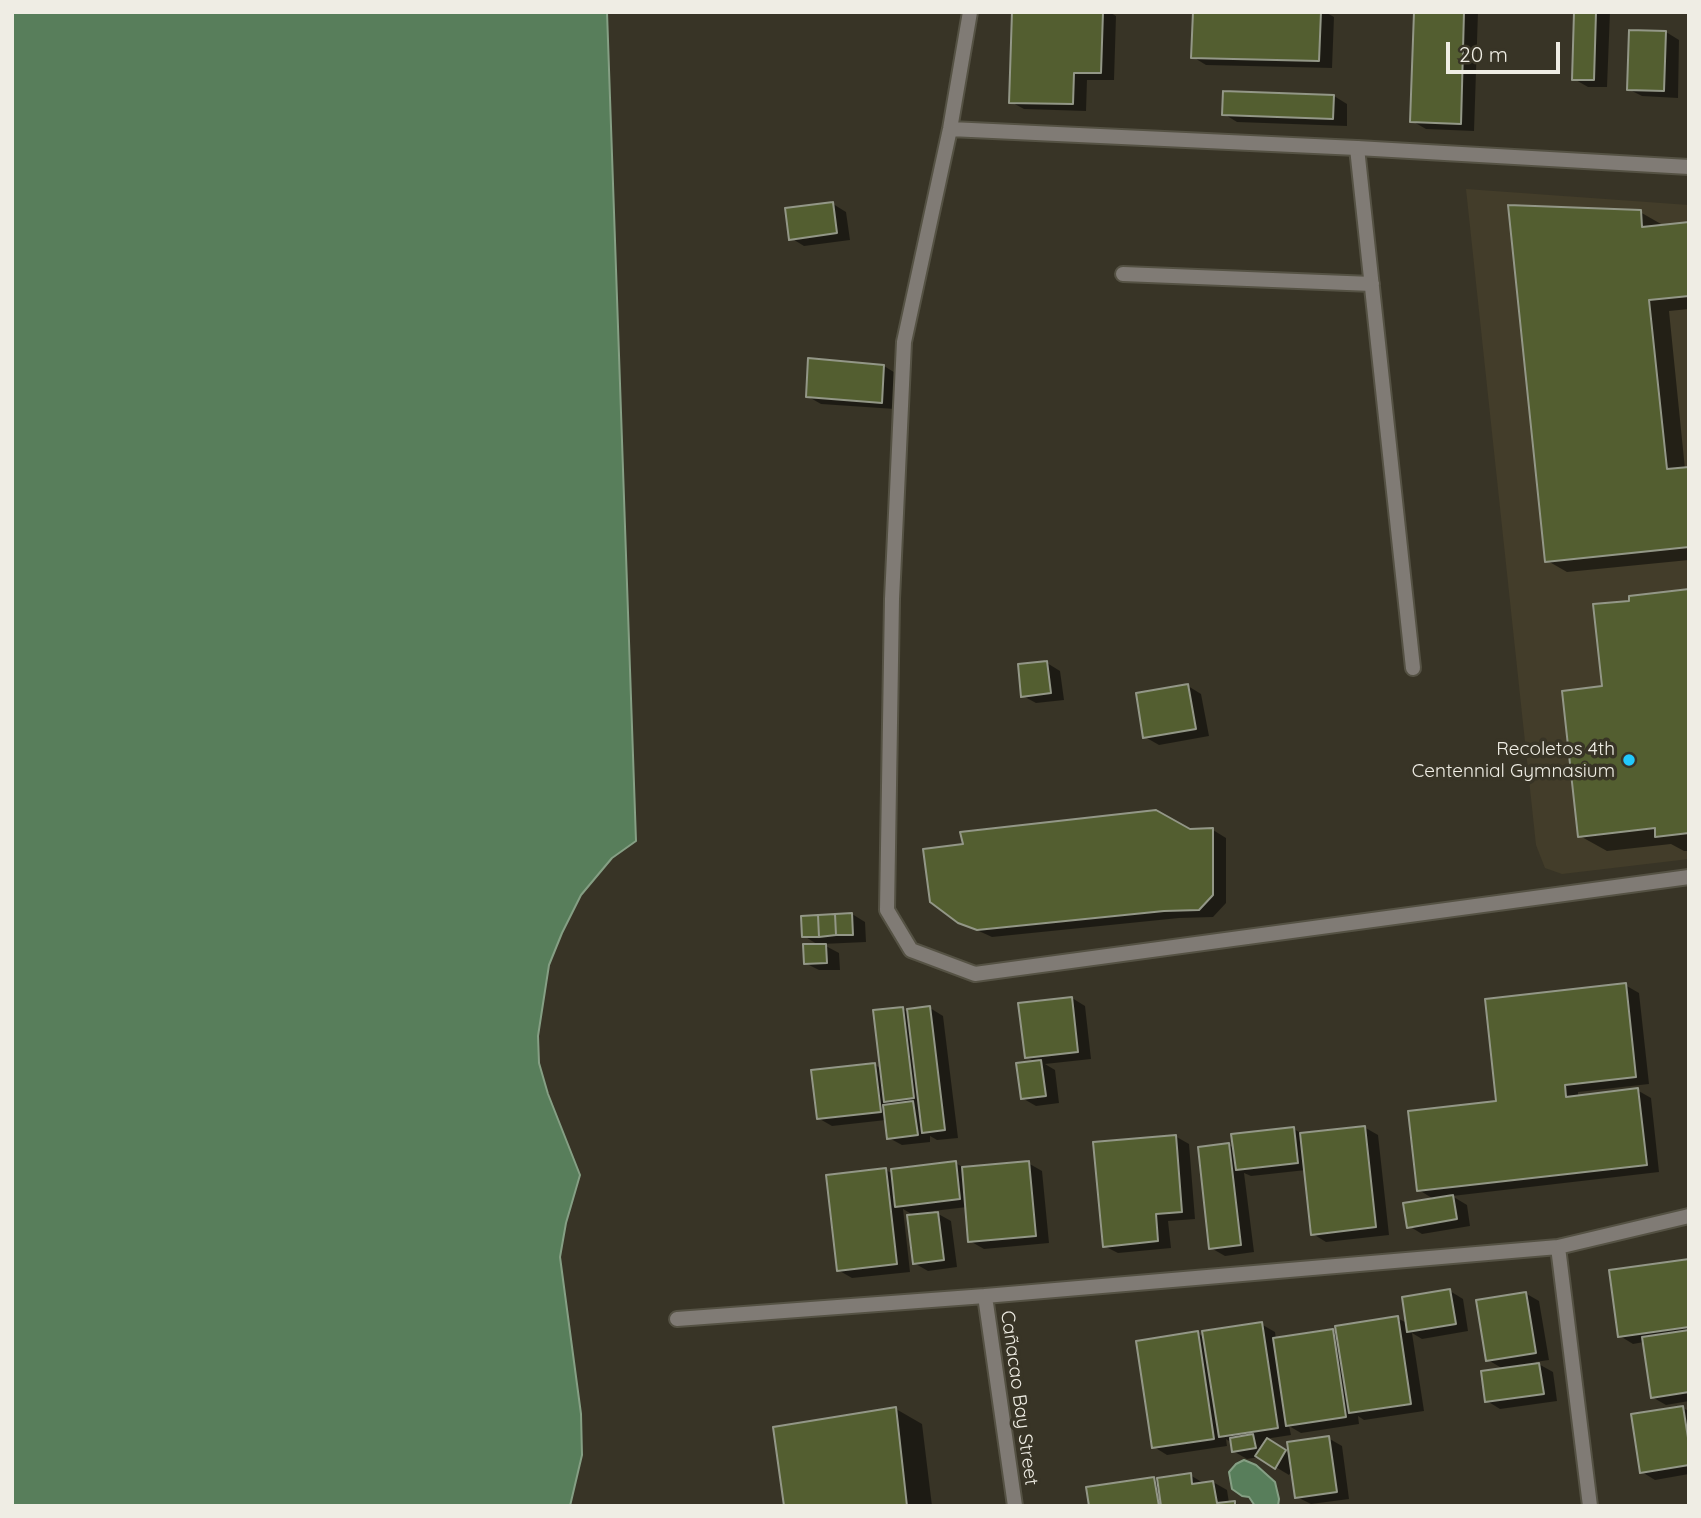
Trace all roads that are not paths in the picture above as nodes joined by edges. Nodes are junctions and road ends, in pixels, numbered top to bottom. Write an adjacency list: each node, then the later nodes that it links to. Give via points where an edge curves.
1 (970, 12): 2 (street)
2 (950, 129): 3 (street); 8 (street, via 904,342 892,599 887,910 911,950 975,974)
3 (1357, 148): 4 (street); 6 (street)
4 (1689, 167)
5 (1123, 274): 6 (street)
6 (1372, 284): 7 (street)
7 (1413, 668)
8 (1689, 877)
9 (1689, 1216): 10 (street)
10 (1558, 1247): 11 (street); 14 (street)
11 (985, 1296): 12 (street); 13 (street, Cañacao Bay Street)
12 (677, 1319)
13 (1015, 1506)
14 (1591, 1506)

